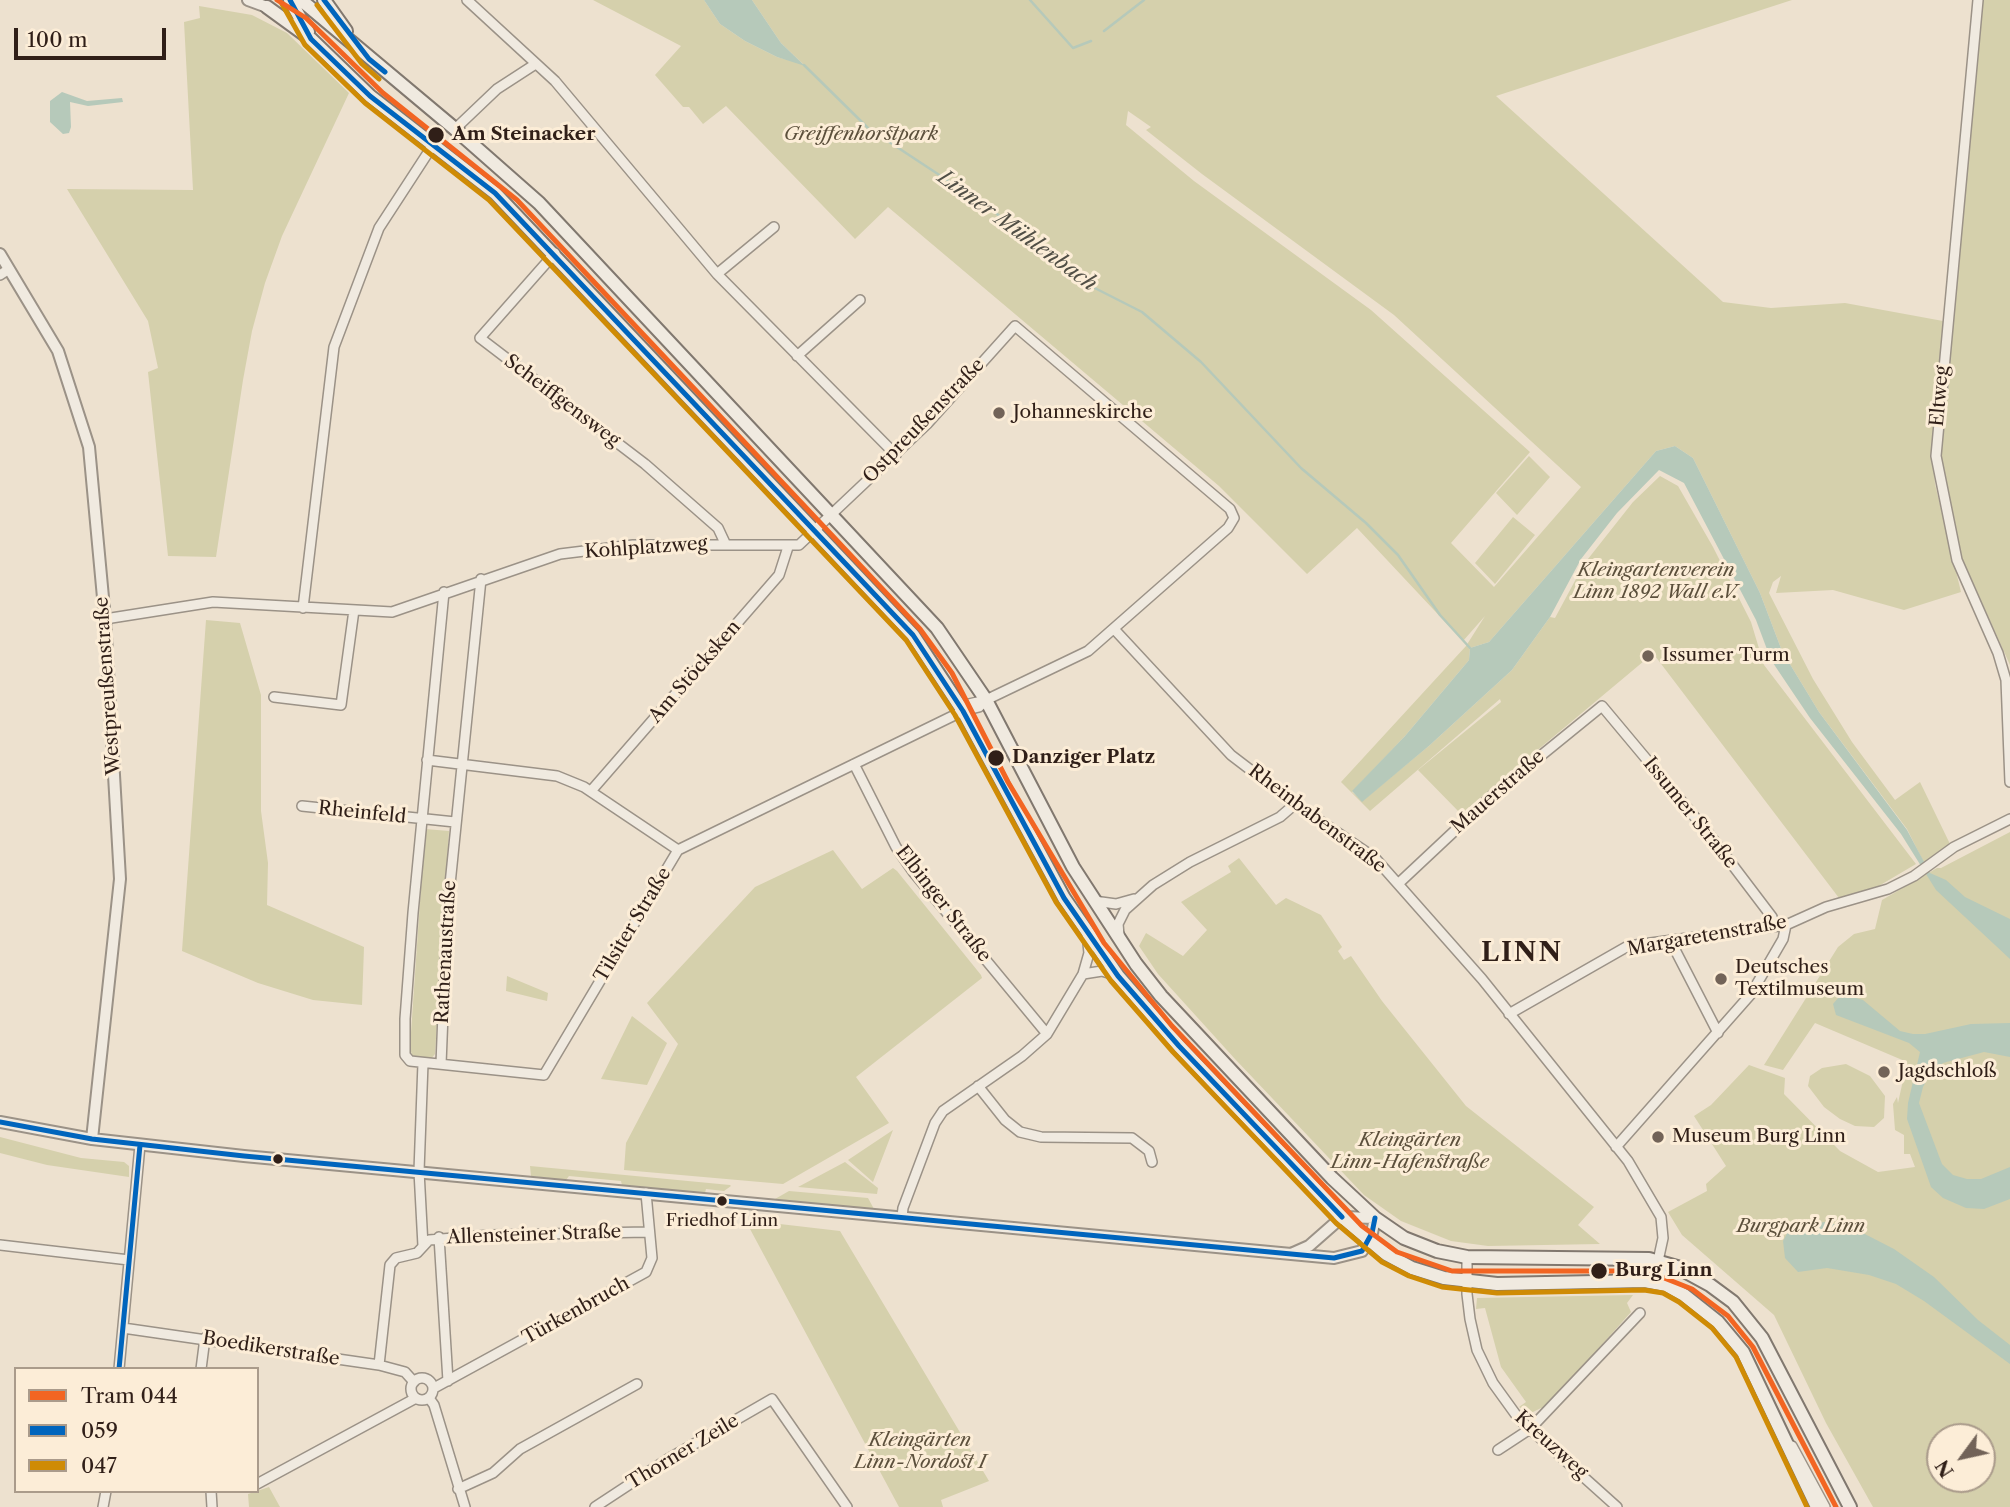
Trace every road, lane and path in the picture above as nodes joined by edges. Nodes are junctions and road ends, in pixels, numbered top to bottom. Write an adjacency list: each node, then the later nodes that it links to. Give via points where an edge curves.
1 (248, 0): 7 (street)
2 (289, 0): 8 (main road)
3 (301, 0): 9 (main road)
4 (324, 0): 9 (main road)
5 (467, 0): 10 (street)
6 (1978, 0): 38 (street, Eltweg, via 1936,456 1957,559 2006,680)
7 (268, 7): 8 (main road)
8 (311, 39): 12 (main road, via 370,96)
9 (369, 59): 11 (main road)
10 (534, 65): 11 (street, via 497,89); 17 (street, via 575,104)
11 (455, 129): 21 (main road, via 538,203)
12 (433, 145): 14 (main road, via 495,193); 27 (street, via 379,228 334,347)
13 (774, 227): 17 (street)
14 (555, 253): 22 (main road); 23 (street, Scheiffgensweg, via 480,338 645,464 718,528)
15 (0, 254): 16 (street, Westpreußenstraße)
16 (5, 272): 29 (street, Westpreußenstraße, via 58,351 89,447)
17 (717, 274): 19 (street)
18 (860, 300): 19 (street)
19 (797, 356): 20 (street)
20 (896, 455): 21 (street, Ostpreußenstraße); 30 (street, Ostpreußenstraße, via 1015,326 1230,509 1234,518)
21 (831, 514): 22 (street, Ostpreußenstraße); 32 (main road, via 937,628)
22 (815, 529): 24 (street, via 799,545); 34 (main road, via 913,635)
23 (725, 543): 24 (street, Kohlplatzweg); 25 (street, Kohlplatzweg, via 634,545 560,554)
24 (788, 547): 39 (street, Am Stöcksken, via 779,575)
25 (481, 579): 26 (street, Kohlplatzweg); 36 (street, Rathenaustraße)
26 (444, 592): 28 (street, Kohlplatzweg, via 392,612); 35 (street, Rathenaustraße)
27 (303, 608): 28 (street, Kohlplatzweg); 29 (street, Kohlplatzweg, via 213,603)
28 (354, 610): 31 (street, via 341,705)
29 (105, 619): 63 (street, Westpreußenstraße, via 120,879)
30 (1114, 629): 32 (street, via 1082,655); 40 (street, Rheinbabenstraße, via 1231,755)
31 (274, 697)
32 (986, 700): 34 (street); 48 (main road)
33 (1600, 706): 46 (street, Mauerstraße, via 1494,793); 49 (street, Issumer Straße, via 1709,834)
34 (963, 711): 37 (street, Tilsiter Straße); 51 (main road)
35 (427, 760): 36 (street); 42 (street, Rathenaustraße)
36 (460, 763): 39 (street, via 557,776); 44 (street, Rathenaustraße)
37 (854, 764): 45 (street, Tilsiter Straße); 58 (street, Elbinger Straße, via 914,873)
38 (2010, 782)
39 (591, 791): 45 (street)
40 (1296, 804): 46 (street, Rheinbabenstraße, via 1375,858); 47 (street, via 1280,817 1176,869)
41 (302, 806): 42 (street, Rheinfeld)
42 (422, 819): 44 (street); 59 (street, Rathenaustraße, via 405,1055 410,1062)
43 (2010, 819): 50 (street, Margaretenstraße, via 1888,889 1826,906)
44 (455, 822): 60 (street, Rathenaustraße)
45 (678, 850): 60 (street, Tilsiter Straße, via 544,1075)
46 (1399, 883): 56 (street, Rheinbabenstraße)
47 (1134, 899): 48 (street, via 1116,904); 52 (street, via 1118,924)
48 (1094, 901): 52 (main road)
49 (1774, 924): 50 (street, Margaretenstraße); 53 (street, Margaretenstraße)
50 (1786, 925): 57 (street, via 1765,973)
51 (1086, 932): 54 (street, via 1089,953); 55 (main road)
52 (1119, 939): 71 (main road, via 1170,1006)
53 (1670, 940): 56 (street, Margaretenstraße, via 1628,946); 57 (street)
54 (1083, 974): 55 (street, via 1102,971); 58 (street)
55 (1118, 976): 70 (main road)
56 (1509, 1014): 65 (street, Rheinbabenstraße)
57 (1718, 1033): 65 (street)
58 (1048, 1034): 61 (street)
59 (423, 1063): 60 (street, Rathenaustraße); 67 (street)
60 (441, 1065)
61 (978, 1086): 66 (street, via 1020,1132 1041,1137 1132,1138 1149,1151); 69 (street, via 943,1111 935,1123)
62 (0, 1122): 63 (street)
63 (92, 1139): 64 (street)
64 (140, 1145): 67 (street); 79 (street)
65 (1616, 1147): 80 (street, Rheinbabenstraße, via 1661,1217)
66 (1152, 1162)
67 (419, 1171): 68 (street); 76 (street)
68 (646, 1193): 69 (street); 72 (street, Türkenbruch)
69 (902, 1217): 77 (street)
70 (1342, 1217): 71 (street); 74 (main road); 77 (street, via 1309,1246)
71 (1375, 1218): 74 (street); 78 (main road, via 1404,1238)
72 (647, 1232): 73 (street, Allensteiner Straße); 89 (street, Türkenbruch, via 652,1258 646,1272)
73 (439, 1237): 76 (street, Allensteiner Straße); 89 (street)
74 (1368, 1242): 77 (street, via 1362,1251 1347,1256); 81 (main road, via 1412,1268)
75 (0, 1245): 79 (street)
76 (423, 1246): 86 (street, Allensteiner Straße, via 390,1265)
77 (1291, 1254)
78 (1467, 1257): 80 (main road, via 1617,1256); 81 (street, Kreuzweg)
79 (129, 1260): 84 (street)
80 (1658, 1261): 82 (street, Rheinbabenstraße); 106 (main road, via 1710,1285 1751,1322)
81 (1466, 1282): 82 (main road, via 1645,1281); 95 (street, Kreuzweg, via 1477,1350 1493,1383)
82 (1666, 1285): 96 (main road, via 1700,1306 1732,1337)
83 (1640, 1313): 95 (street)
84 (123, 1328): 85 (street, Boedikerstraße); 87 (street)
85 (205, 1338): 86 (street, Boedikerstraße); 88 (street)
86 (379, 1366): 90 (street, Boedikerstraße, via 405,1372)
87 (119, 1367)
88 (201, 1367)
89 (448, 1381): 92 (street, Türkenbruch)
90 (414, 1382): 92 (street, via 424,1378); 93 (street, via 411,1391)
91 (637, 1384): 99 (street, via 520,1449 493,1473)
92 (434, 1388): 94 (street)
93 (416, 1398): 94 (street); 98 (street)
94 (429, 1398): 99 (street)
95 (1530, 1429): 97 (street); 103 (street, Kreuzweg)
96 (1781, 1430): 104 (main road); 105 (street, via 1801,1457)
97 (1498, 1450)
98 (259, 1483)
99 (458, 1489): 100 (street)
100 (465, 1507)
101 (595, 1507): 102 (street, Thorner Zeile, via 772,1399)
102 (848, 1507)
103 (1616, 1507)
104 (1818, 1507)
105 (1825, 1507)
106 (1850, 1507)

